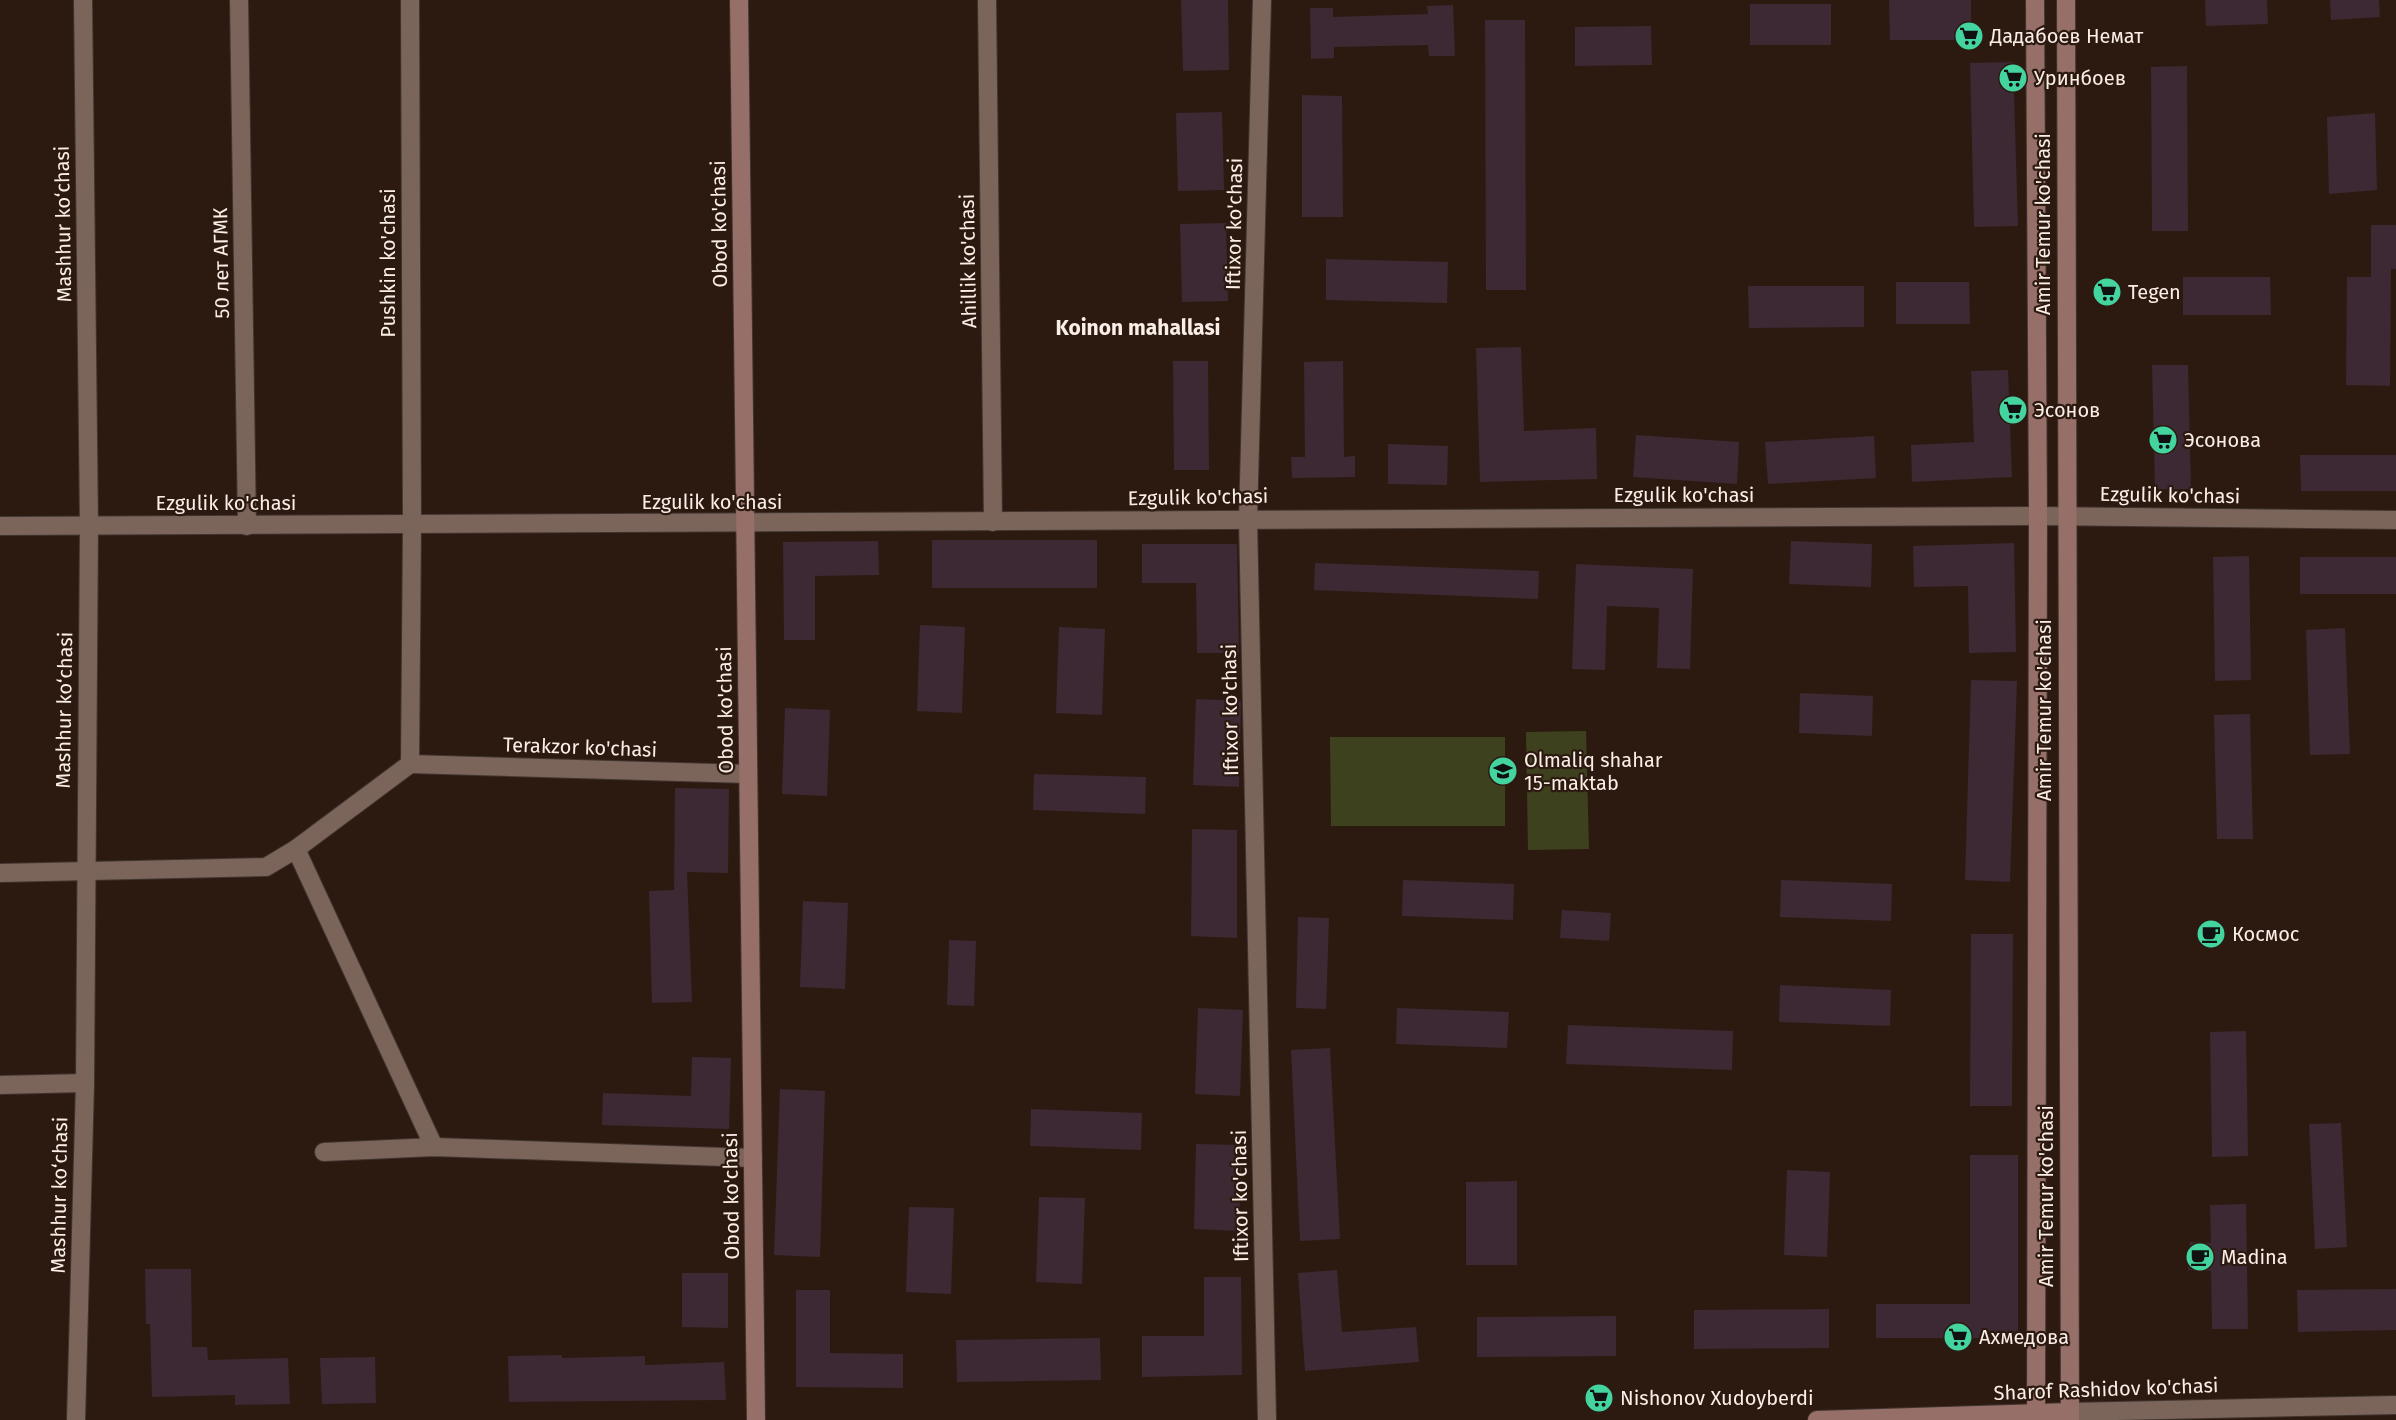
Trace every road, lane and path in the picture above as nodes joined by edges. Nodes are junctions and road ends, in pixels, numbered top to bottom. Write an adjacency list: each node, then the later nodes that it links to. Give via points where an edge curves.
1 (83, 0): 17 (street, Mashhur ko‘chasi)
2 (239, 0): 18 (street, 50 лет АГМК)
3 (410, 0): 15 (street, Pushkin ko'chasi)
4 (739, 0): 14 (main road, Obod ko'chasi)
5 (987, 0): 13 (street, Ahillik ko'chasi)
6 (1262, 0): 11 (street, Iftixor ko'chasi)
7 (2035, 0): 9 (main road, Amir Temur ko'chasi)
8 (2066, 0): 10 (main road, Amir Temur ko'chasi)
9 (2037, 516): 10 (street, Ezgulik ko'chasi); 11 (street, Ezgulik ko'chasi); 31 (main road, Amir Temur ko'chasi)
10 (2066, 517): 12 (street, Ezgulik ko'chasi); 30 (main road, Amir Temur ko'chasi)
11 (1248, 519): 13 (street, Ezgulik ko'chasi); 34 (street, Iftixor ko'chasi)
12 (2396, 520)
13 (993, 522): 14 (street, Ezgulik ko'chasi)
14 (744, 524): 15 (street, Ezgulik ko'chasi); 20 (main road, Obod ko'chasi)
15 (412, 525): 18 (street, Ezgulik ko'chasi); 19 (street)
16 (0, 526): 17 (street, Ezgulik ko'chasi)
17 (89, 526): 18 (street, Ezgulik ko'chasi); 22 (street, Mashhur ko‘chasi)
18 (247, 526)
19 (410, 765): 20 (street, Terakzor ko'chasi); 21 (street)
20 (748, 774): 28 (main road, Obod ko'chasi)
21 (296, 849): 22 (street, via 266,867); 26 (street)
22 (85, 872): 23 (street); 24 (street, Mashhur ko‘chasi)
23 (0, 873)
24 (85, 1083): 25 (street); 32 (street, Mashhur ko‘chasi)
25 (0, 1085)
26 (434, 1146): 27 (street); 28 (street)
27 (324, 1152)
28 (753, 1158): 33 (main road, Obod ko'chasi)
29 (2396, 1405): 30 (street, Sharof Rashidov ko'chasi)
30 (2070, 1416): 31 (main road, Sharof Rashidov ko'chasi)
31 (2036, 1417): 35 (main road, Sharof Rashidov ko'chasi)
32 (76, 1420)
33 (756, 1420)
34 (1267, 1420)
35 (1817, 1420)

